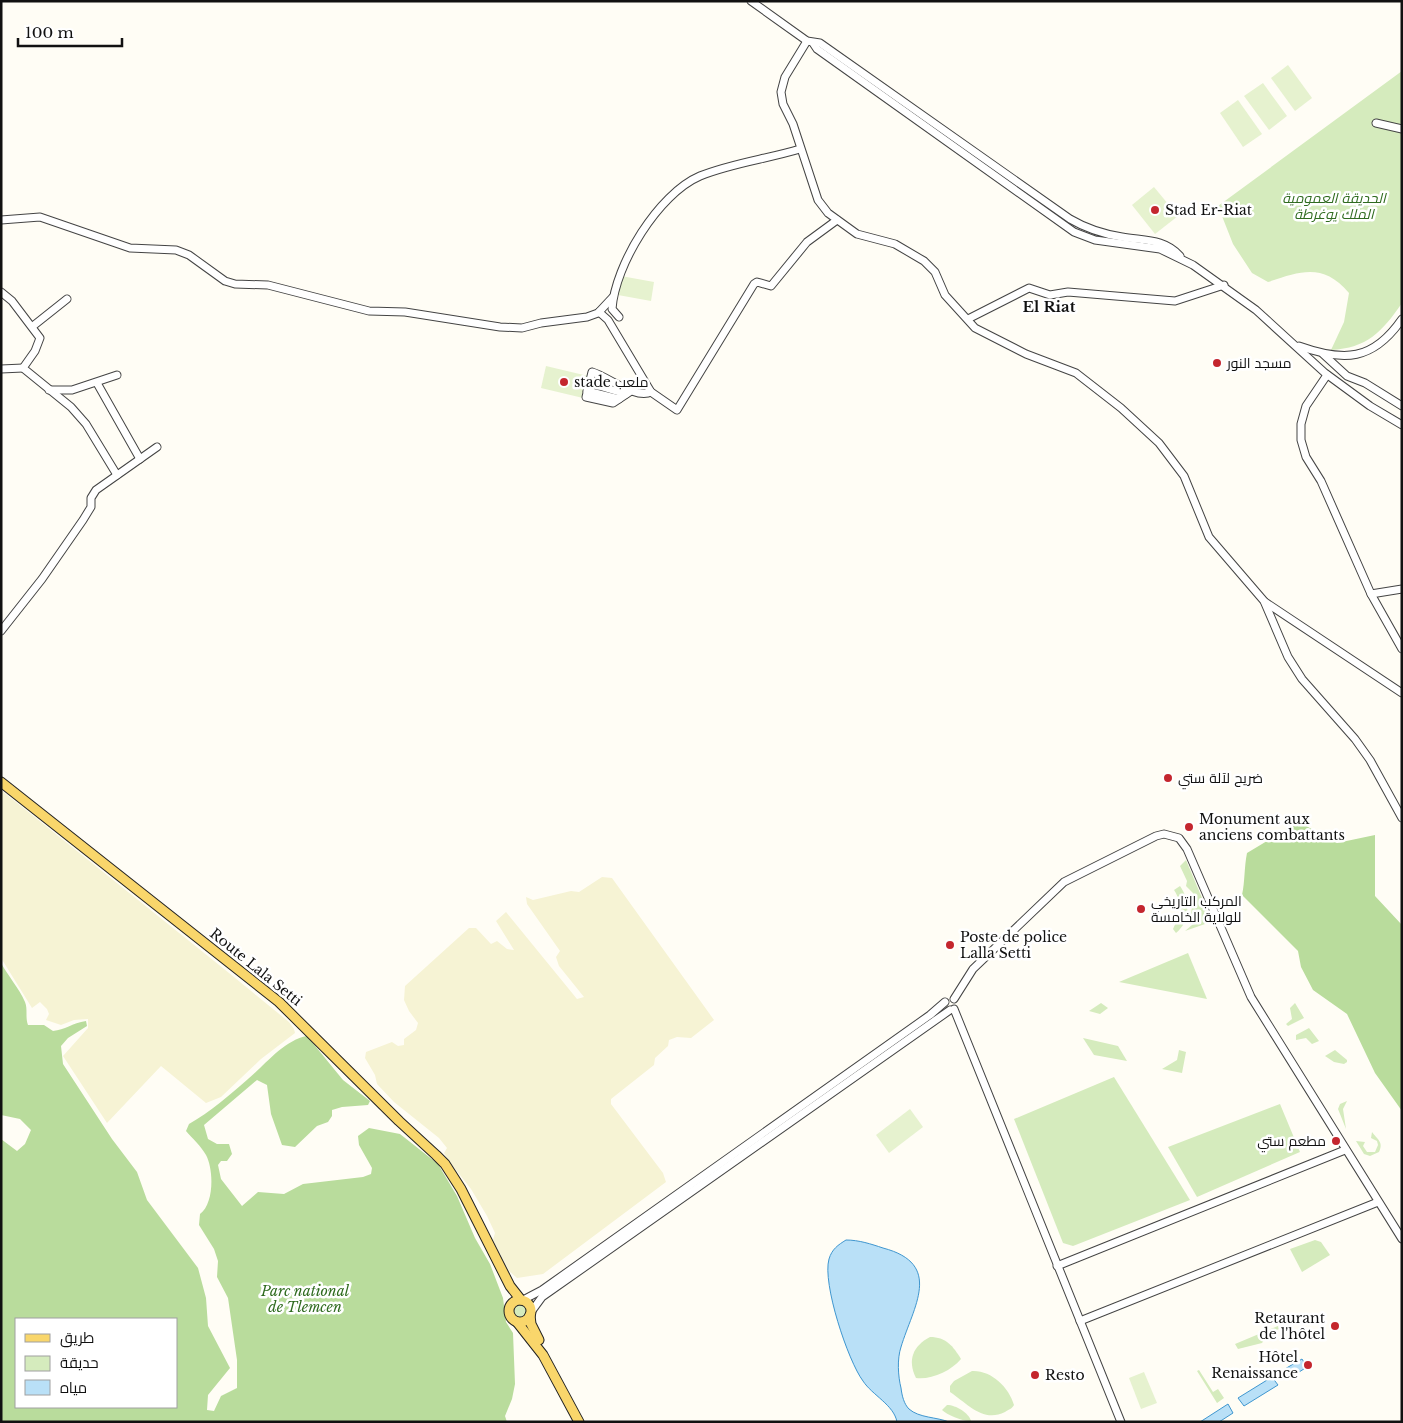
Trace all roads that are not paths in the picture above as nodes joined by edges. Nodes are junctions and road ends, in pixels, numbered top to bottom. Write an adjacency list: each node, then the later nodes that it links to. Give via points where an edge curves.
1 (751, 1): 2 (street)
2 (810, 42): 5 (street, via 785,77 780,92); 8 (street, via 825,46 1070,219 1104,234 1162,242 1172,247 1183,260)
3 (1376, 123): 4 (street)
4 (1402, 128)
5 (800, 150): 7 (street, via 818,200); 10 (street, via 699,177 680,190 646,228 625,262)
6 (1, 220): 12 (street, via 40,217 130,248 176,250 225,281 268,285 368,310 522,328)
7 (837, 220): 14 (street, via 857,234 894,244 924,261 936,272 945,295); 28 (street, via 807,242 771,286 754,284 677,410)
8 (1224, 285): 14 (street, via 1176,301 1068,292 1050,295 1029,288); 17 (street)
9 (1, 292): 16 (street)
10 (613, 297): 12 (street); 13 (street, via 612,309)
11 (67, 299): 16 (street)
12 (599, 312): 28 (street, via 608,320)
13 (619, 317)
14 (968, 319): 37 (street, via 975,328 1026,354 1076,373 1122,408 1159,443 1184,476 1209,537)
15 (1402, 319): 18 (street, via 1369,352 1335,356)
16 (33, 326): 19 (street, via 40,338)
17 (1292, 344): 18 (street); 22 (street)
18 (1323, 354): 30 (street, via 1347,376)
19 (22, 368): 20 (street); 25 (street)
20 (1, 369)
21 (117, 375): 23 (street)
22 (1327, 375): 31 (street); 36 (street, via 1306,406 1301,440)
23 (97, 383): 26 (street); 33 (street)
24 (588, 387): 27 (street); 27 (street, via 619,399); 27 (street, via 594,372)
25 (49, 390): 26 (street); 29 (street)
26 (72, 390): 29 (street)
27 (629, 392): 28 (street)
28 (651, 392)
29 (66, 404): 34 (street, via 86,424)
30 (1402, 406)
31 (1402, 425)
32 (157, 447): 33 (street)
33 (140, 459): 34 (street)
34 (117, 475): 38 (street, via 96,490 83,520)
35 (1402, 589): 36 (street)
36 (1371, 594): 39 (street)
37 (1264, 602): 40 (street); 42 (street, via 1288,658 1370,760)
38 (1, 630)
39 (1402, 650)
40 (1402, 693)
41 (1, 782): 49 (main road, Route Lala Setti, via 279,1002 445,1164)
42 (1402, 818)
43 (954, 999): 44 (street, via 949,998); 45 (street, via 957,1003); 46 (street, via 973,969 1064,882 1156,836 1164,834 1180,838 1251,997)
44 (945, 1002): 45 (street, via 946,1007); 51 (street, via 542,1290)
45 (952, 1010): 50 (street); 53 (street, via 542,1297)
46 (1345, 1150): 47 (street); 50 (street)
47 (1378, 1202): 48 (street); 54 (street)
48 (1402, 1239)
49 (493, 1254): 51 (main road); 52 (main road)
50 (1057, 1266): 54 (street)
51 (522, 1300): 52 (main road, via 513,1302); 53 (main road, via 528,1304)
52 (509, 1307): 55 (main road, via 510,1316)
53 (530, 1313): 55 (main road, via 524,1321); 56 (main road, via 531,1324)
54 (1080, 1320): 58 (street)
55 (517, 1322): 56 (main road, via 531,1337)
56 (556, 1377): 57 (main road)
57 (579, 1422)
58 (1121, 1422)

